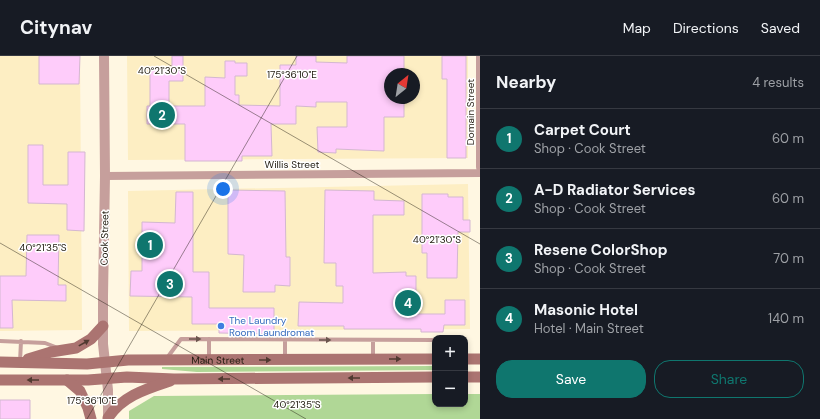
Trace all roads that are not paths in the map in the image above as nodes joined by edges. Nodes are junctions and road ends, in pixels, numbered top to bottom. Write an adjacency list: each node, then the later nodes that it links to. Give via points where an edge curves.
1 (104, 56): 5 (street, Cook Street)
2 (480, 56): 3 (street, Domain Street)
3 (480, 167)
4 (480, 173): 5 (street, Willis Street)
5 (105, 176): 6 (street, Cook Street)
6 (103, 326): 13 (main road, one-way to 6, via 76,348 92,339); 23 (street, Cook Street)
7 (208, 340): 8 (lane); 18 (lane, one-way to 7, via 182,339); 19 (lane)
8 (285, 340): 9 (lane, one-way to 9); 20 (lane)
9 (373, 340): 10 (lane); 14 (lane)
10 (432, 340)
11 (0, 341): 12 (lane)
12 (21, 341): 13 (lane, via 45,342); 22 (lane)
13 (63, 351): 22 (main road, via 51,352)
14 (373, 359): 15 (main road, Main Street, one-way to 15); 20 (main road, Main Street)
15 (432, 359)
16 (468, 359): 17 (main road)
17 (480, 359)
18 (166, 360): 19 (main road, Main Street); 23 (main road, Main Street)
19 (208, 360): 20 (main road, Main Street, one-way to 20)
20 (285, 360)
21 (0, 362): 22 (main road, Main Street)
22 (20, 362): 23 (main road, Main Street)
23 (105, 362): 27 (street, Cook Street)
24 (432, 377): 28 (main road, Main Street, one-way to 28)
25 (468, 377): 26 (main road)
26 (480, 377)
27 (107, 378): 28 (main road, Main Street); 30 (main road, Main Street); 31 (street, Cook Street)
28 (174, 379): 31 (main road, via 120,402)
29 (0, 380): 30 (main road, Main Street, one-way to 29)
30 (67, 380): 32 (main road, via 80,391)
31 (108, 418)
32 (91, 419)

